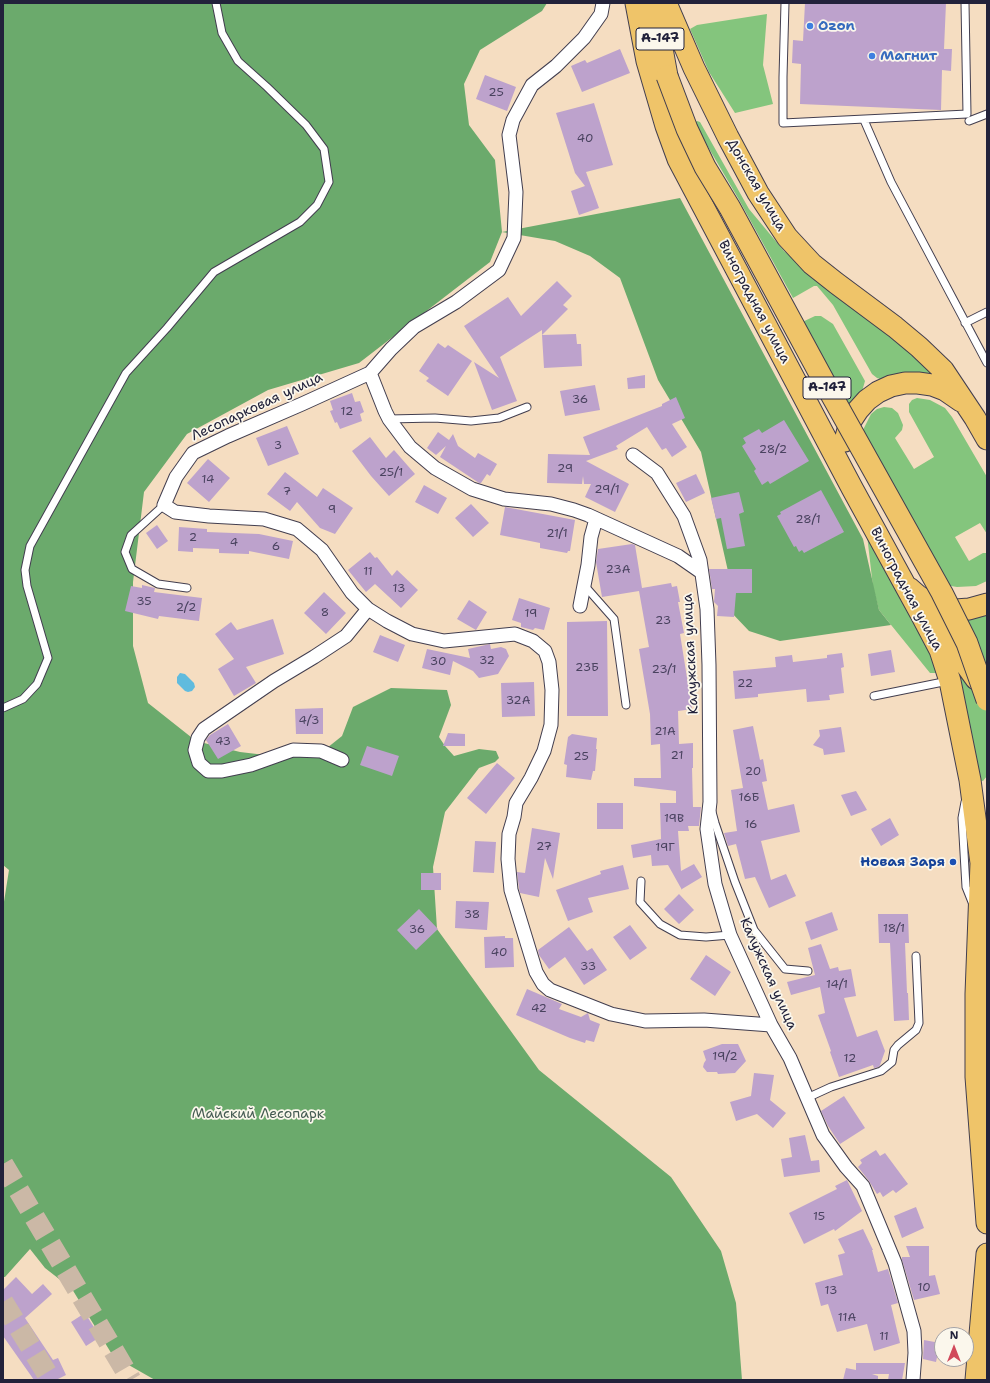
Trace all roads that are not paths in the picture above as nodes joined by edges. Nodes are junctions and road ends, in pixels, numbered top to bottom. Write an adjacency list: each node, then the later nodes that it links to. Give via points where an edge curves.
1 (216, 3): 35 (lane, via 222,33 238,61 306,125 324,149 329,182 317,205 300,222 214,272 126,373 30,546 25,570 27,586 48,658 37,684 23,700)
2 (603, 3): 14 (street, via 601,14 584,38 532,85 513,120 509,135 516,192 514,238 499,270 456,302 414,327)
3 (636, 3): 20 (main road, Виноградная улица / А-147, via 647,61 678,159)
4 (651, 3): 33 (main road, А-147, bridge, via 668,76 687,130 942,593 967,643)
5 (666, 3): 16 (main road, Донская улица / А-147, via 728,137 758,193 787,237 812,264 920,347 943,370)
6 (785, 3): 9 (lane, via 783,123)
7 (965, 3): 9 (lane, via 967,114)
8 (987, 114): 10 (lane)
9 (864, 120): 12 (lane, via 891,182)
10 (969, 121)
11 (987, 312): 12 (lane)
12 (965, 322): 13 (lane)
13 (987, 363)
14 (370, 373): 17 (street); 21 (street, Лесопарковая улица, via 193,453 176,477)
15 (527, 407): 17 (lane, via 499,418 471,421 435,418)
16 (975, 418): 18 (main road, Донская улица / А-147); 20 (main road, А-147, via 957,397 932,385 905,383 878,392 858,410 850,422 846,435 843,448 844,463)
17 (389, 419): 22 (street, via 410,447 435,468 472,489 504,499 551,504 574,510)
18 (987, 439)
19 (633, 455): 23 (street, Калужская улица, via 657,473 684,516 700,560)
20 (852, 488): 24 (main road, Виноградная улица / А-147)
21 (164, 505): 26 (lane, via 131,535 126,552 132,569 158,584); 29 (street, via 175,512 264,519 297,529 322,550 352,593)
22 (596, 520): 23 (street, via 678,556); 25 (street)
23 (701, 572): 39 (street, Калужская улица, via 707,609)
24 (898, 573): 27 (main road, А-147, via 907,586 929,603 956,610); 30 (main road, Виноградная улица / А-147, via 940,650); 31 (main road, А-147, via 978,681)
25 (584, 585): 28 (street); 34 (lane, via 614,619)
26 (187, 588)
27 (987, 604)
28 (580, 606)
29 (368, 609): 36 (street, via 346,636 204,728 195,750 199,763 208,771 251,765 293,750 321,751); 46 (street, via 412,634 444,641 515,634 533,641 545,651 552,690 551,725 544,751 516,803 509,834 508,859 511,890 536,972 543,984 550,990 611,1014 645,1021 704,1020)
30 (950, 681): 32 (lane); 37 (main road, Виноградная улица / А-147)
31 (987, 689)
32 (874, 696)
33 (987, 700)
34 (626, 705)
35 (3, 708)
36 (342, 760)
37 (970, 780): 40 (main road, Виноградная улица / А-147); 42 (lane, via 962,818 966,887)
38 (987, 792): 40 (main road, А-147, via 979,810)
39 (710, 802): 43 (street, Калужская улица, via 707,829 715,884); 45 (lane, via 715,823 754,930 785,969)
40 (977, 829): 42 (main road, Виноградная улица / А-147, via 981,863)
41 (641, 881): 43 (lane, via 640,902 660,924 680,935)
42 (979, 919): 48 (main road, Виноградная улица / А-147, via 976,1077)
43 (730, 935): 46 (street, Калужская улица)
44 (916, 956): 47 (lane, via 920,1023 894,1050 892,1062 881,1071 831,1087)
45 (808, 971)
46 (771, 1025): 47 (street, Калужская улица, via 790,1058)
47 (807, 1098): 51 (street, Калужская улица, via 823,1135 863,1186 895,1263 914,1331)
48 (987, 1223)
49 (987, 1254): 52 (main road)
50 (987, 1334): 52 (main road)
51 (913, 1380)
52 (977, 1380)

